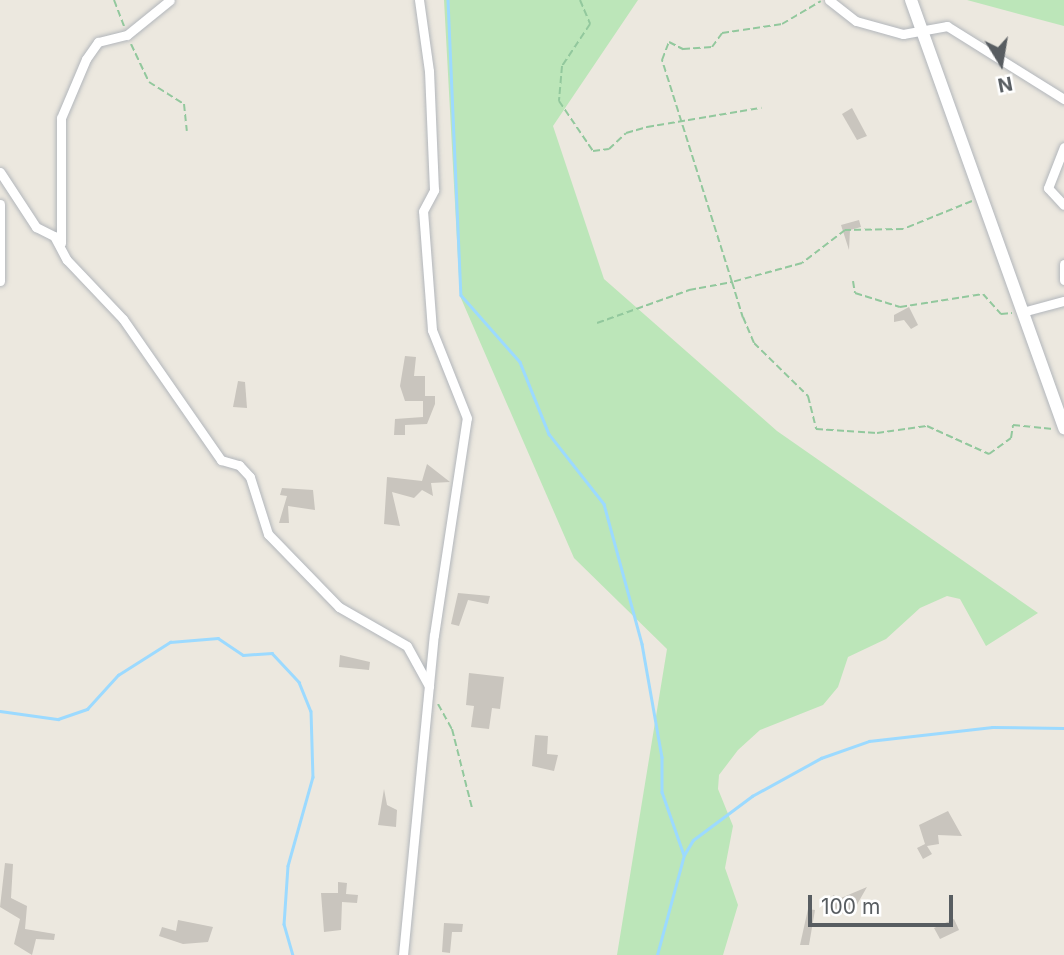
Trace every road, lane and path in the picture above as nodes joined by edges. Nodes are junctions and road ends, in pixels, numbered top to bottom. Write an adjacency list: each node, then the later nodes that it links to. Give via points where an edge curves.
1 (114, 0): 9 (path)
2 (170, 0): 9 (street)
3 (419, 0): 29 (street, via 431,110 434,190 423,211 432,330 467,418)
4 (580, 0): 12 (path, via 590,24 562,66 559,101 593,151 609,149 626,133)
5 (822, 0): 12 (path, via 782,24 722,33 712,47 683,49 669,42 662,60)
6 (829, 0): 8 (street, via 856,21 903,34)
7 (911, 0): 8 (main road)
8 (921, 31): 10 (street, via 947,26); 16 (main road)
9 (127, 35): 13 (path, via 149,82 184,104); 19 (street, via 98,42 61,118)
10 (1064, 99)
11 (761, 108): 12 (path)
12 (678, 122): 24 (path)
13 (187, 131)
14 (1064, 148): 18 (street, via 1048,188)
15 (0, 172): 19 (street, via 36,227)
16 (984, 198): 24 (path, via 940,209 903,229 845,230 802,263); 26 (main road)
17 (0, 204): 22 (street)
18 (1064, 205)
19 (61, 243): 29 (street, via 67,260 123,319 175,398 192,411 221,460 239,465 250,477 268,534 339,607 407,646)
20 (1064, 264): 21 (street)
21 (1064, 280)
22 (0, 281)
23 (853, 281): 26 (path, via 855,293 900,307 982,294 1000,314)
24 (732, 282): 27 (path, via 689,290); 28 (path, via 754,343 794,376 808,396 817,429 877,433 927,426 989,454 1011,438 1013,425)
25 (1064, 301): 26 (street)
26 (1026, 311): 28 (main road)
27 (597, 323)
28 (1064, 430)
29 (431, 691): 30 (path, via 452,729); 31 (street)
30 (472, 808)
31 (403, 955)

